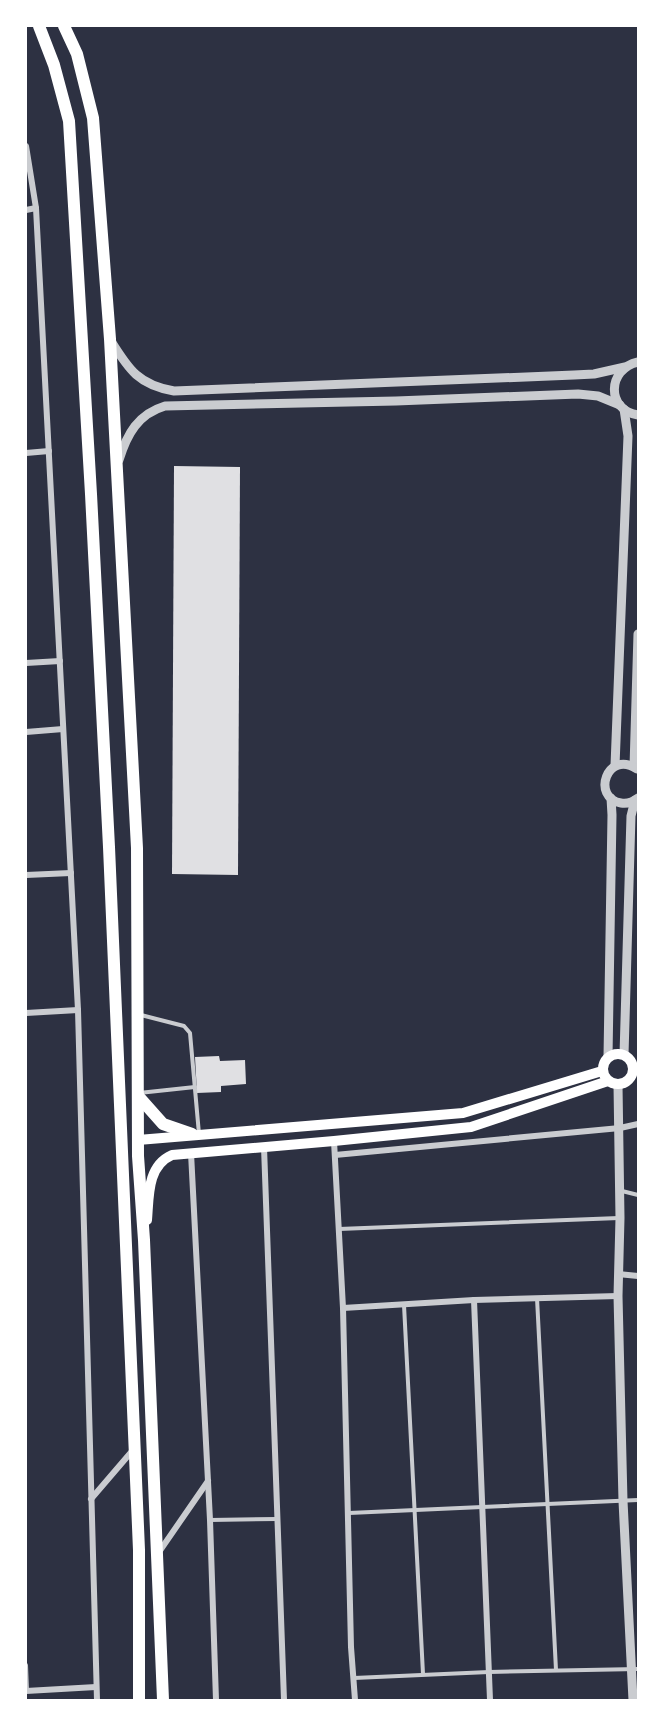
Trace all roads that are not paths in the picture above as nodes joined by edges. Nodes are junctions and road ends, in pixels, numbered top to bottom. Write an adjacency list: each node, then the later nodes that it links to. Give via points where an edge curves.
1 (39, 26): 43 (highway, via 69,121 110,847)
2 (64, 26): 6 (highway, via 77,54 93,117)
3 (26, 146): 4 (street)
4 (36, 208): 5 (street); 11 (street)
5 (26, 210)
6 (110, 339): 8 (street, via 135,375 174,391 594,374); 13 (highway)
7 (639, 362): 8 (street)
8 (625, 367): 9 (street, via 615,382 615,394)
9 (622, 407): 10 (street); 13 (street, via 598,396 578,394 165,406 143,417 129,434); 19 (street, via 628,436)
10 (639, 415)
11 (48, 451): 12 (street); 15 (street)
12 (26, 453)
13 (116, 467): 27 (highway, via 137,848)
14 (639, 634): 20 (street)
15 (60, 661): 16 (street); 17 (street)
16 (26, 663)
17 (63, 729): 18 (street); 23 (street)
18 (26, 732)
19 (615, 766): 20 (street); 21 (street, via 604,781)
20 (636, 768)
21 (611, 798): 22 (street, via 622,803); 28 (street)
22 (637, 799): 29 (street, via 631,816)
23 (71, 873): 24 (street); 25 (street)
24 (26, 875)
25 (78, 1010): 26 (street); 58 (street)
26 (26, 1013)
27 (137, 1014): 33 (lane, via 184,1026 190,1033); 34 (highway)
28 (608, 1057): 29 (main road, via 615,1054); 30 (main road)
29 (631, 1059): 31 (main road)
30 (602, 1071): 32 (main road); 37 (main road, via 463,1113)
31 (635, 1078): 32 (main road, via 623,1084)
32 (613, 1083): 36 (street); 39 (main road, via 471,1126)
33 (195, 1087): 34 (lane); 37 (lane)
34 (139, 1095): 37 (highway, via 163,1124); 38 (highway)
35 (639, 1124): 36 (street)
36 (620, 1128): 42 (street); 44 (street)
37 (195, 1134): 38 (main road)
38 (138, 1140): 43 (highway); 48 (highway)
39 (334, 1141): 40 (main road); 42 (street)
40 (264, 1146): 41 (main road); 65 (street)
41 (190, 1152): 48 (main road, via 163,1159 155,1168); 57 (street)
42 (336, 1155): 47 (street)
43 (122, 1157): 56 (highway)
44 (620, 1191): 45 (lane); 46 (street)
45 (639, 1195)
46 (620, 1218): 47 (lane); 49 (street)
47 (339, 1229): 55 (street)
48 (144, 1240): 67 (highway)
49 (618, 1274): 50 (street); 51 (street)
50 (639, 1276)
51 (618, 1296): 52 (street); 60 (street)
52 (537, 1298): 53 (street); 61 (lane)
53 (474, 1300): 54 (street); 62 (street)
54 (404, 1305): 55 (street); 63 (lane)
55 (343, 1308): 64 (street)
56 (134, 1448): 58 (street); 77 (highway)
57 (208, 1480): 66 (street); 67 (street)
58 (91, 1500): 74 (street)
59 (639, 1500): 60 (lane)
60 (623, 1501): 61 (lane); 69 (street)
61 (548, 1504): 62 (lane); 70 (lane)
62 (481, 1507): 63 (lane); 71 (street)
63 (414, 1510): 64 (lane); 72 (lane)
64 (348, 1513): 73 (street)
65 (278, 1518): 66 (lane); 80 (street)
66 (210, 1520): 79 (street)
67 (156, 1556): 78 (highway)
68 (26, 1665): 75 (lane)
69 (635, 1669): 70 (lane); 83 (street)
70 (556, 1670): 71 (lane)
71 (489, 1672): 72 (lane); 82 (street)
72 (423, 1674): 73 (lane)
73 (354, 1678): 81 (street)
74 (96, 1687): 75 (street); 76 (street)
75 (26, 1691)
76 (97, 1701)
77 (139, 1701)
78 (163, 1701)
79 (216, 1701)
80 (284, 1701)
81 (355, 1701)
82 (490, 1701)
83 (633, 1701)

